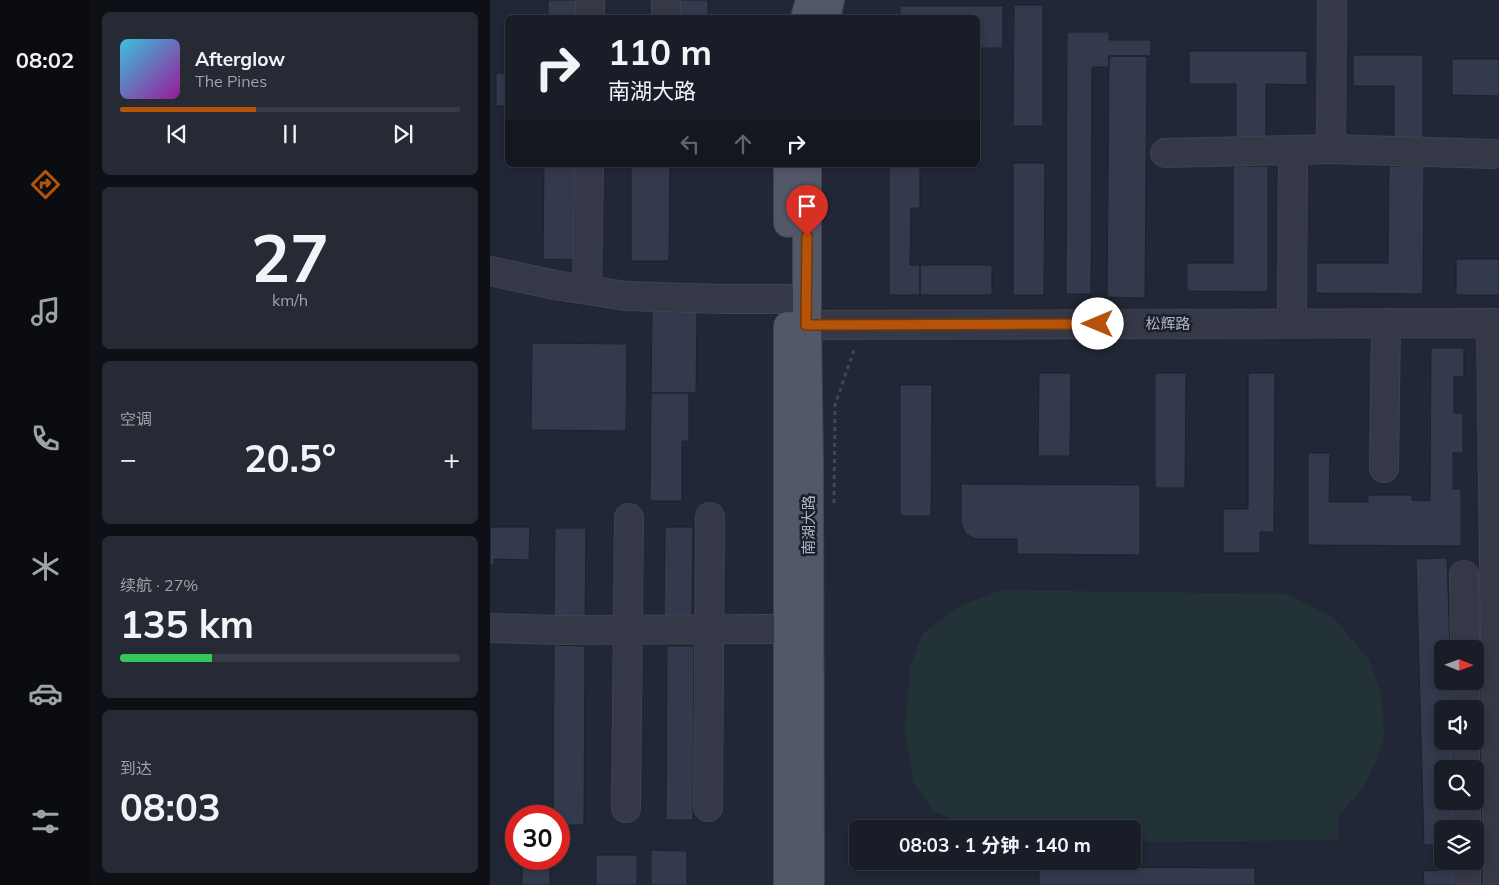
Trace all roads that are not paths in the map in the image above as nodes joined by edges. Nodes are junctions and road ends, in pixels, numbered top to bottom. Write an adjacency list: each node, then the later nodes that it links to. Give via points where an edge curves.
1 (590, 0): 6 (street)
2 (666, 0): 7 (street)
3 (810, 0): 8 (main road)
4 (830, 0): 9 (main road)
5 (1332, 0): 11 (street)
6 (590, 15)
7 (666, 15)
8 (806, 15)
9 (827, 15)
10 (1293, 150): 11 (street); 12 (street); 20 (street)
11 (1331, 150): 13 (street)
12 (1165, 153)
13 (1493, 154)
14 (588, 167): 18 (street)
15 (788, 167): 19 (main road, 南湖大路)
16 (807, 167): 23 (main road, 南湖大路)
17 (490, 271): 18 (street)
18 (587, 290): 19 (street, via 626,296)
19 (788, 299): 30 (main road, 南湖大路)
20 (1292, 323): 21 (street, 松辉路); 23 (street, 松辉路)
21 (1386, 323): 22 (street, 松辉路); 24 (street)
22 (1495, 323): 39 (street)
23 (806, 325): 37 (main road, 南湖大路)
24 (1384, 468)
25 (710, 517): 29 (street)
26 (629, 518): 31 (street)
27 (1464, 575): 32 (street)
28 (490, 628): 31 (street)
29 (709, 629): 30 (street); 31 (street); 33 (street)
30 (788, 629): 36 (main road, 南湖大路)
31 (627, 630): 34 (street)
32 (1465, 640)
33 (708, 807)
34 (626, 808)
35 (1466, 870): 38 (street)
36 (788, 885)
37 (810, 885)
38 (1466, 885)
39 (1498, 885)

